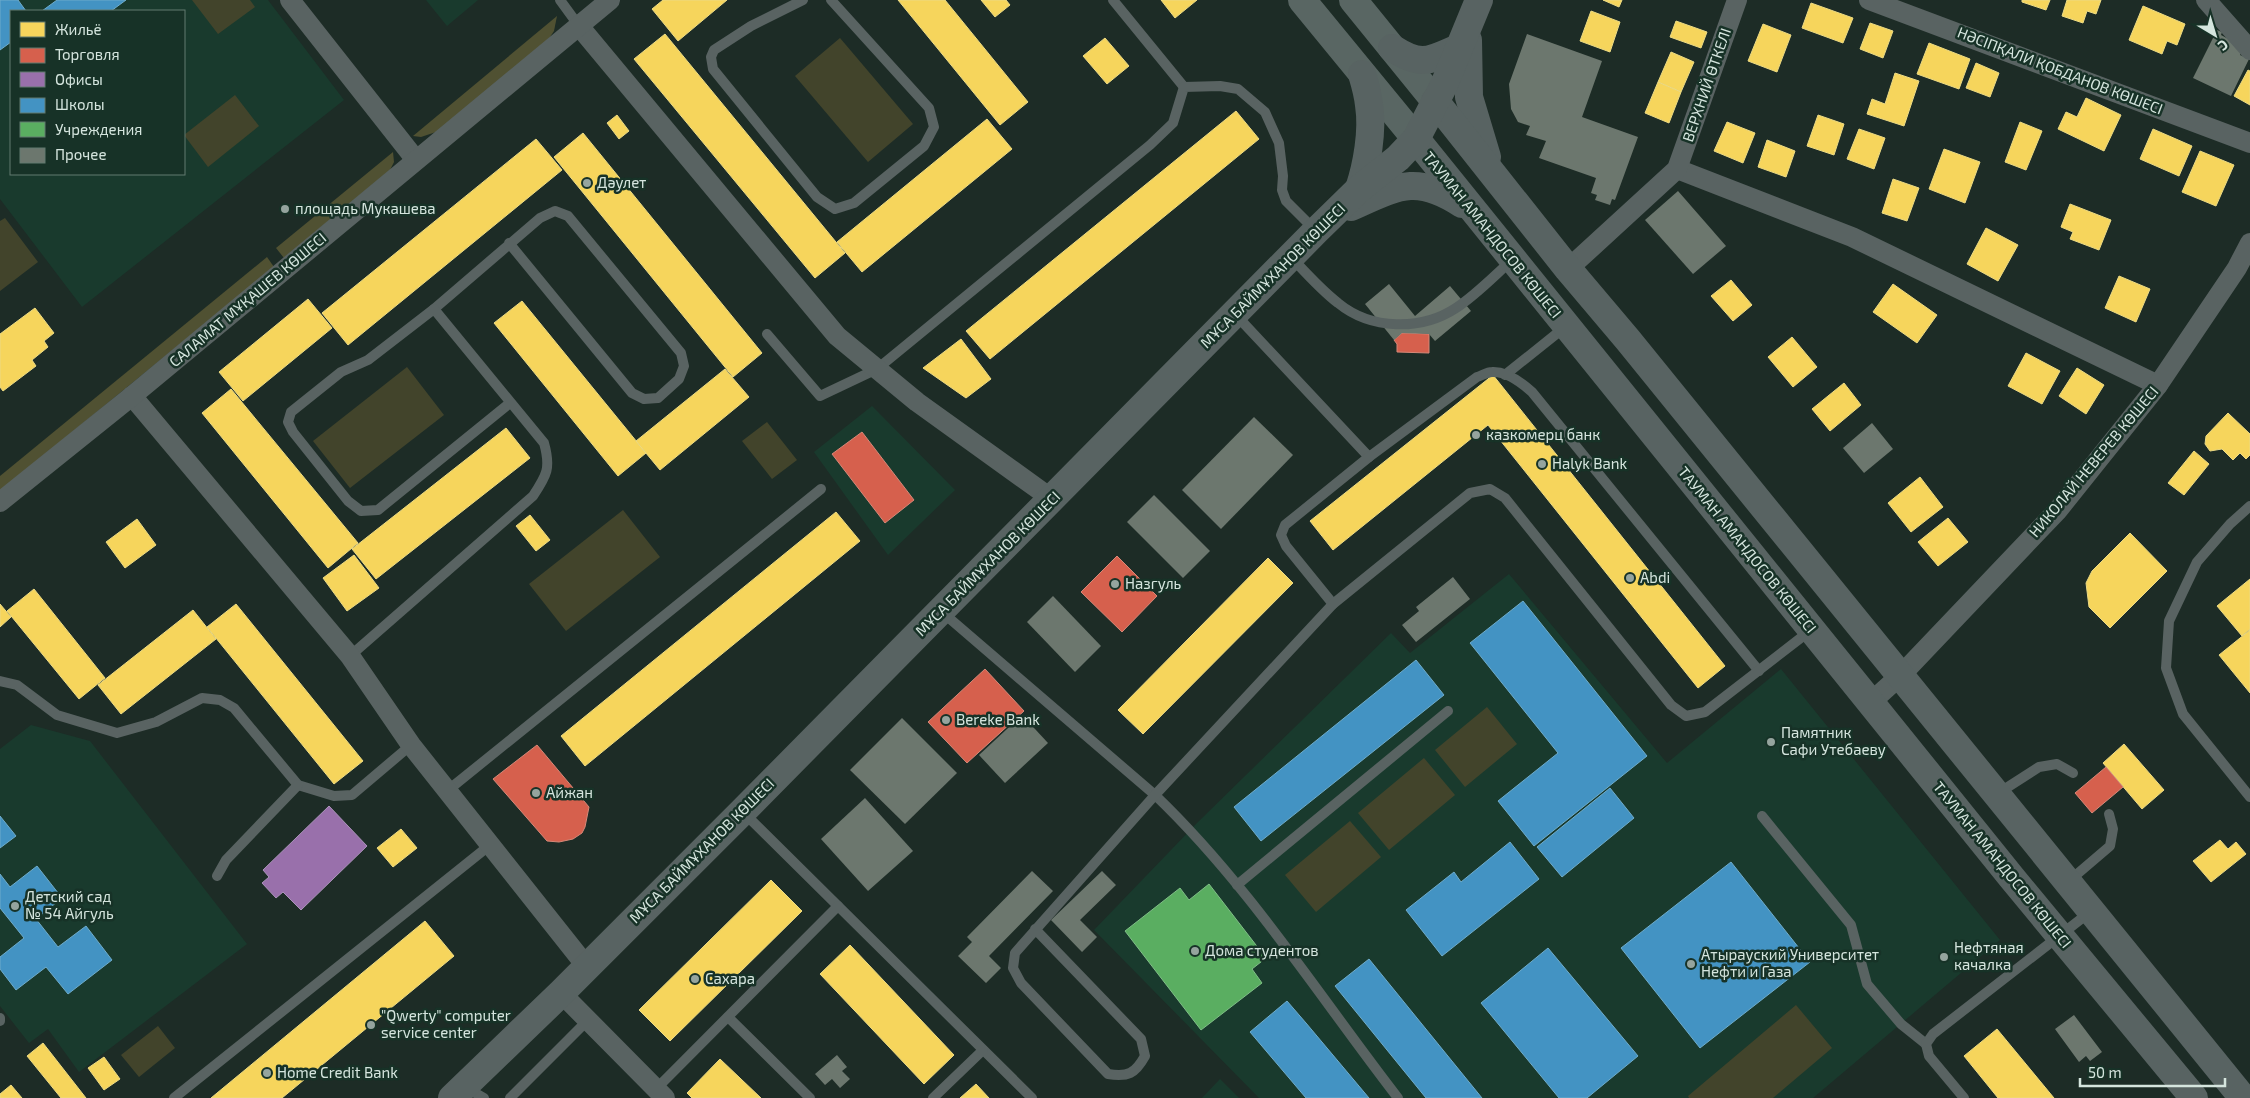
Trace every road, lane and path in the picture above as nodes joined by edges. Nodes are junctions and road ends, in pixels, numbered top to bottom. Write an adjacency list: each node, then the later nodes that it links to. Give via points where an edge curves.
1 (290, 0): 23 (street)
2 (560, 0): 14 (lane)
3 (610, 0): 14 (street, САЛАМАТ МҰҚАШЕВ КӨШЕСІ)
4 (802, 0): 5 (lane, via 751,26 714,50 711,57 713,69 817,197 835,209 854,203 917,152 934,127 929,108)
5 (831, 0)
6 (1113, 0): 19 (lane)
7 (1302, 0): 18 (main road, ТАУМАН АМАНДОСОВ КӨШЕСІ)
8 (1353, 0): 16 (main road)
9 (1479, 0): 15 (main road, МҰСА БАЙМҰХАНОВ КӨШЕСІ)
10 (1737, 0): 24 (street, ВЕРХНИЙ ӨТКЕЛІ)
11 (1869, 0): 13 (street, НӘСІПҚАЛИ ҚОБДАНОВ КӨШЕСІ)
12 (2206, 0): 17 (street)
13 (1899, 5): 22 (street, НӘСІПҚАЛИ ҚОБДАНОВ КӨШЕСІ)
14 (579, 26): 23 (street, САЛАМАТ МҰҚАШЕВ КӨШЕСІ); 38 (street, via 837,336)
15 (1464, 37): 16 (main road, via 1430,60 1410,59); 20 (main road, МҰСА БАЙМҰХАНОВ КӨШЕСІ); 25 (main road, via 1469,97)
16 (1392, 48): 20 (main road)
17 (2250, 50)
18 (1362, 74): 21 (main road, ТАУМАН АМАНДОСОВ КӨШЕСІ); 26 (main road, via 1370,106 1367,166)
19 (1184, 87): 28 (lane, via 1238,89 1265,112 1279,143 1282,190 1286,201); 38 (lane, via 1174,123)
20 (1435, 101): 21 (main road, МҰСА БАЙМҰХАНОВ КӨШЕСІ); 25 (main road)
21 (1416, 139): 26 (main road, МҰСА БАЙМҰХАНОВ КӨШЕСІ); 27 (main road, ТАУМАН АМАНДОСОВ КӨШЕСІ)
22 (2250, 143)
23 (416, 160): 41 (street, САЛАМАТ МҰҚАШЕВ КӨШЕСІ)
24 (1677, 169): 33 (street); 40 (street, via 1852,237)
25 (1493, 174): 33 (main road)
26 (1359, 189): 28 (main road, МҰСА БАЙМҰХАНОВ КӨШЕСІ)
27 (1472, 210): 28 (main road, via 1445,192 1425,185 1404,186); 32 (main road, ТАУМАН АМАНДОСОВ КӨШЕСІ)
28 (1325, 223): 31 (main road, МҰСА БАЙМҰХАНОВ КӨШЕСІ)
29 (2250, 243): 40 (street, НИКОЛАЙ НЕВЕРЕВ КӨШЕСІ, via 2237,268)
30 (509, 244): 30 (lane, via 548,214 555,211 568,216 681,353 684,366 679,379 658,398 644,400 632,394); 34 (lane)
31 (1291, 258): 32 (lane, via 1339,304 1372,321 1403,326 1435,320 1458,308); 35 (main road, МҰСА БАЙМҰХАНОВ КӨШЕСІ)
32 (1512, 260): 36 (main road, ТАУМАН АМАНДОСОВ КӨШЕСІ)
33 (1568, 269): 53 (main road)
34 (434, 309): 42 (lane); 42 (lane, via 368,360 341,372 291,412 288,422 293,432 348,501 361,511 378,510)
35 (1234, 314): 43 (lane); 45 (main road, МҰСА БАЙМҰХАНОВ КӨШЕСІ)
36 (1566, 327): 39 (lane); 50 (main road, ТАУМАН АМАНДОСОВ КӨШЕСІ)
37 (767, 334): 38 (lane, via 820,396)
38 (877, 369): 45 (street, via 917,402)
39 (1505, 375): 43 (lane, via 1492,372 1477,378); 52 (lane, via 1532,392)
40 (2158, 385): 53 (street, НИКОЛАЙ НЕВЕРЕВ КӨШЕСІ, via 2058,510)
41 (132, 396): 46 (street, САЛАМАТ МҰҚАШЕВ КӨШЕСІ); 51 (street)
42 (510, 403): 51 (lane, via 544,443 548,459 546,475 532,496)
43 (1370, 458): 48 (lane, via 1285,525 1281,535 1286,546)
44 (821, 489): 60 (lane)
45 (1052, 499): 49 (main road, МҰСА БАЙМҰХАНОВ КӨШЕСІ)
46 (0, 502)
47 (2250, 506): 63 (lane, via 2197,562 2169,621 2166,668 2183,714)
48 (1334, 604): 52 (lane, via 1470,493 1490,489 1505,498 1671,705 1686,716 1705,712); 62 (lane)
49 (941, 611): 62 (lane); 64 (main road, МҰСА БАЙМҰХАНОВ КӨШЕСІ)
50 (1811, 629): 52 (lane); 55 (main road, ТАУМАН АМАНДОСОВ КӨШЕСІ)
51 (350, 656): 57 (street)
52 (1759, 671)
53 (1901, 675): 55 (street, НИКОЛАЙ НЕВЕРЕВ КӨШЕСІ); 61 (main road)
54 (0, 681): 59 (lane, via 17,685 57,714 117,733 156,722 202,698 220,700 234,708)
55 (1870, 702): 74 (main road, ТАУМАН АМАНДОСОВ КӨШЕСІ)
56 (1448, 710): 70 (lane)
57 (411, 745): 59 (lane, via 352,795 334,796); 60 (street)
58 (2073, 773): 61 (lane, via 2056,764 2039,767)
59 (298, 785): 68 (lane, via 226,860)
60 (447, 791): 67 (street)
61 (1997, 794): 69 (main road)
62 (1155, 795): 70 (lane, via 1185,824); 73 (lane)
63 (2250, 797)
64 (742, 812): 71 (lane); 75 (main road, МҰСА БАЙМҰХАНОВ КӨШЕСІ)
65 (2109, 814): 69 (lane, via 2113,829 2110,846)
66 (1762, 816): 79 (lane, via 1852,925 1868,984 1901,1024)
67 (490, 845): 75 (street); 84 (lane)
68 (217, 876)
69 (2068, 882): 72 (main road)
70 (1237, 885): 89 (lane)
71 (838, 906): 77 (lane); 80 (lane)
72 (2090, 912): 74 (lane); 81 (main road)
73 (1035, 930): 73 (lane, via 1141,1039 1145,1056 1138,1069 1123,1076 1108,1074 1021,983 1013,968 1014,953)
74 (2060, 937): 79 (lane, via 1933,1034); 91 (main road, ТАУМАН АМАНДОСОВ КӨШЕСІ)
75 (587, 967): 76 (main road, МҰСА БАЙМҰХАНОВ КӨШЕСІ)
76 (561, 993): 78 (street); 82 (main road, МҰСА БАЙМҰХАНОВ КӨШЕСІ)
77 (728, 1017): 83 (lane); 86 (lane)
78 (588, 1020): 83 (street); 85 (lane)
79 (1926, 1044): 90 (lane, via 1929,1056)
80 (983, 1050): 87 (lane); 88 (lane)
81 (2240, 1093)
82 (466, 1094)
83 (661, 1094)
84 (174, 1098)
85 (510, 1098)
86 (810, 1098)
87 (934, 1098)
88 (1032, 1098)
89 (1398, 1098)
90 (1964, 1098)
91 (2194, 1098)

